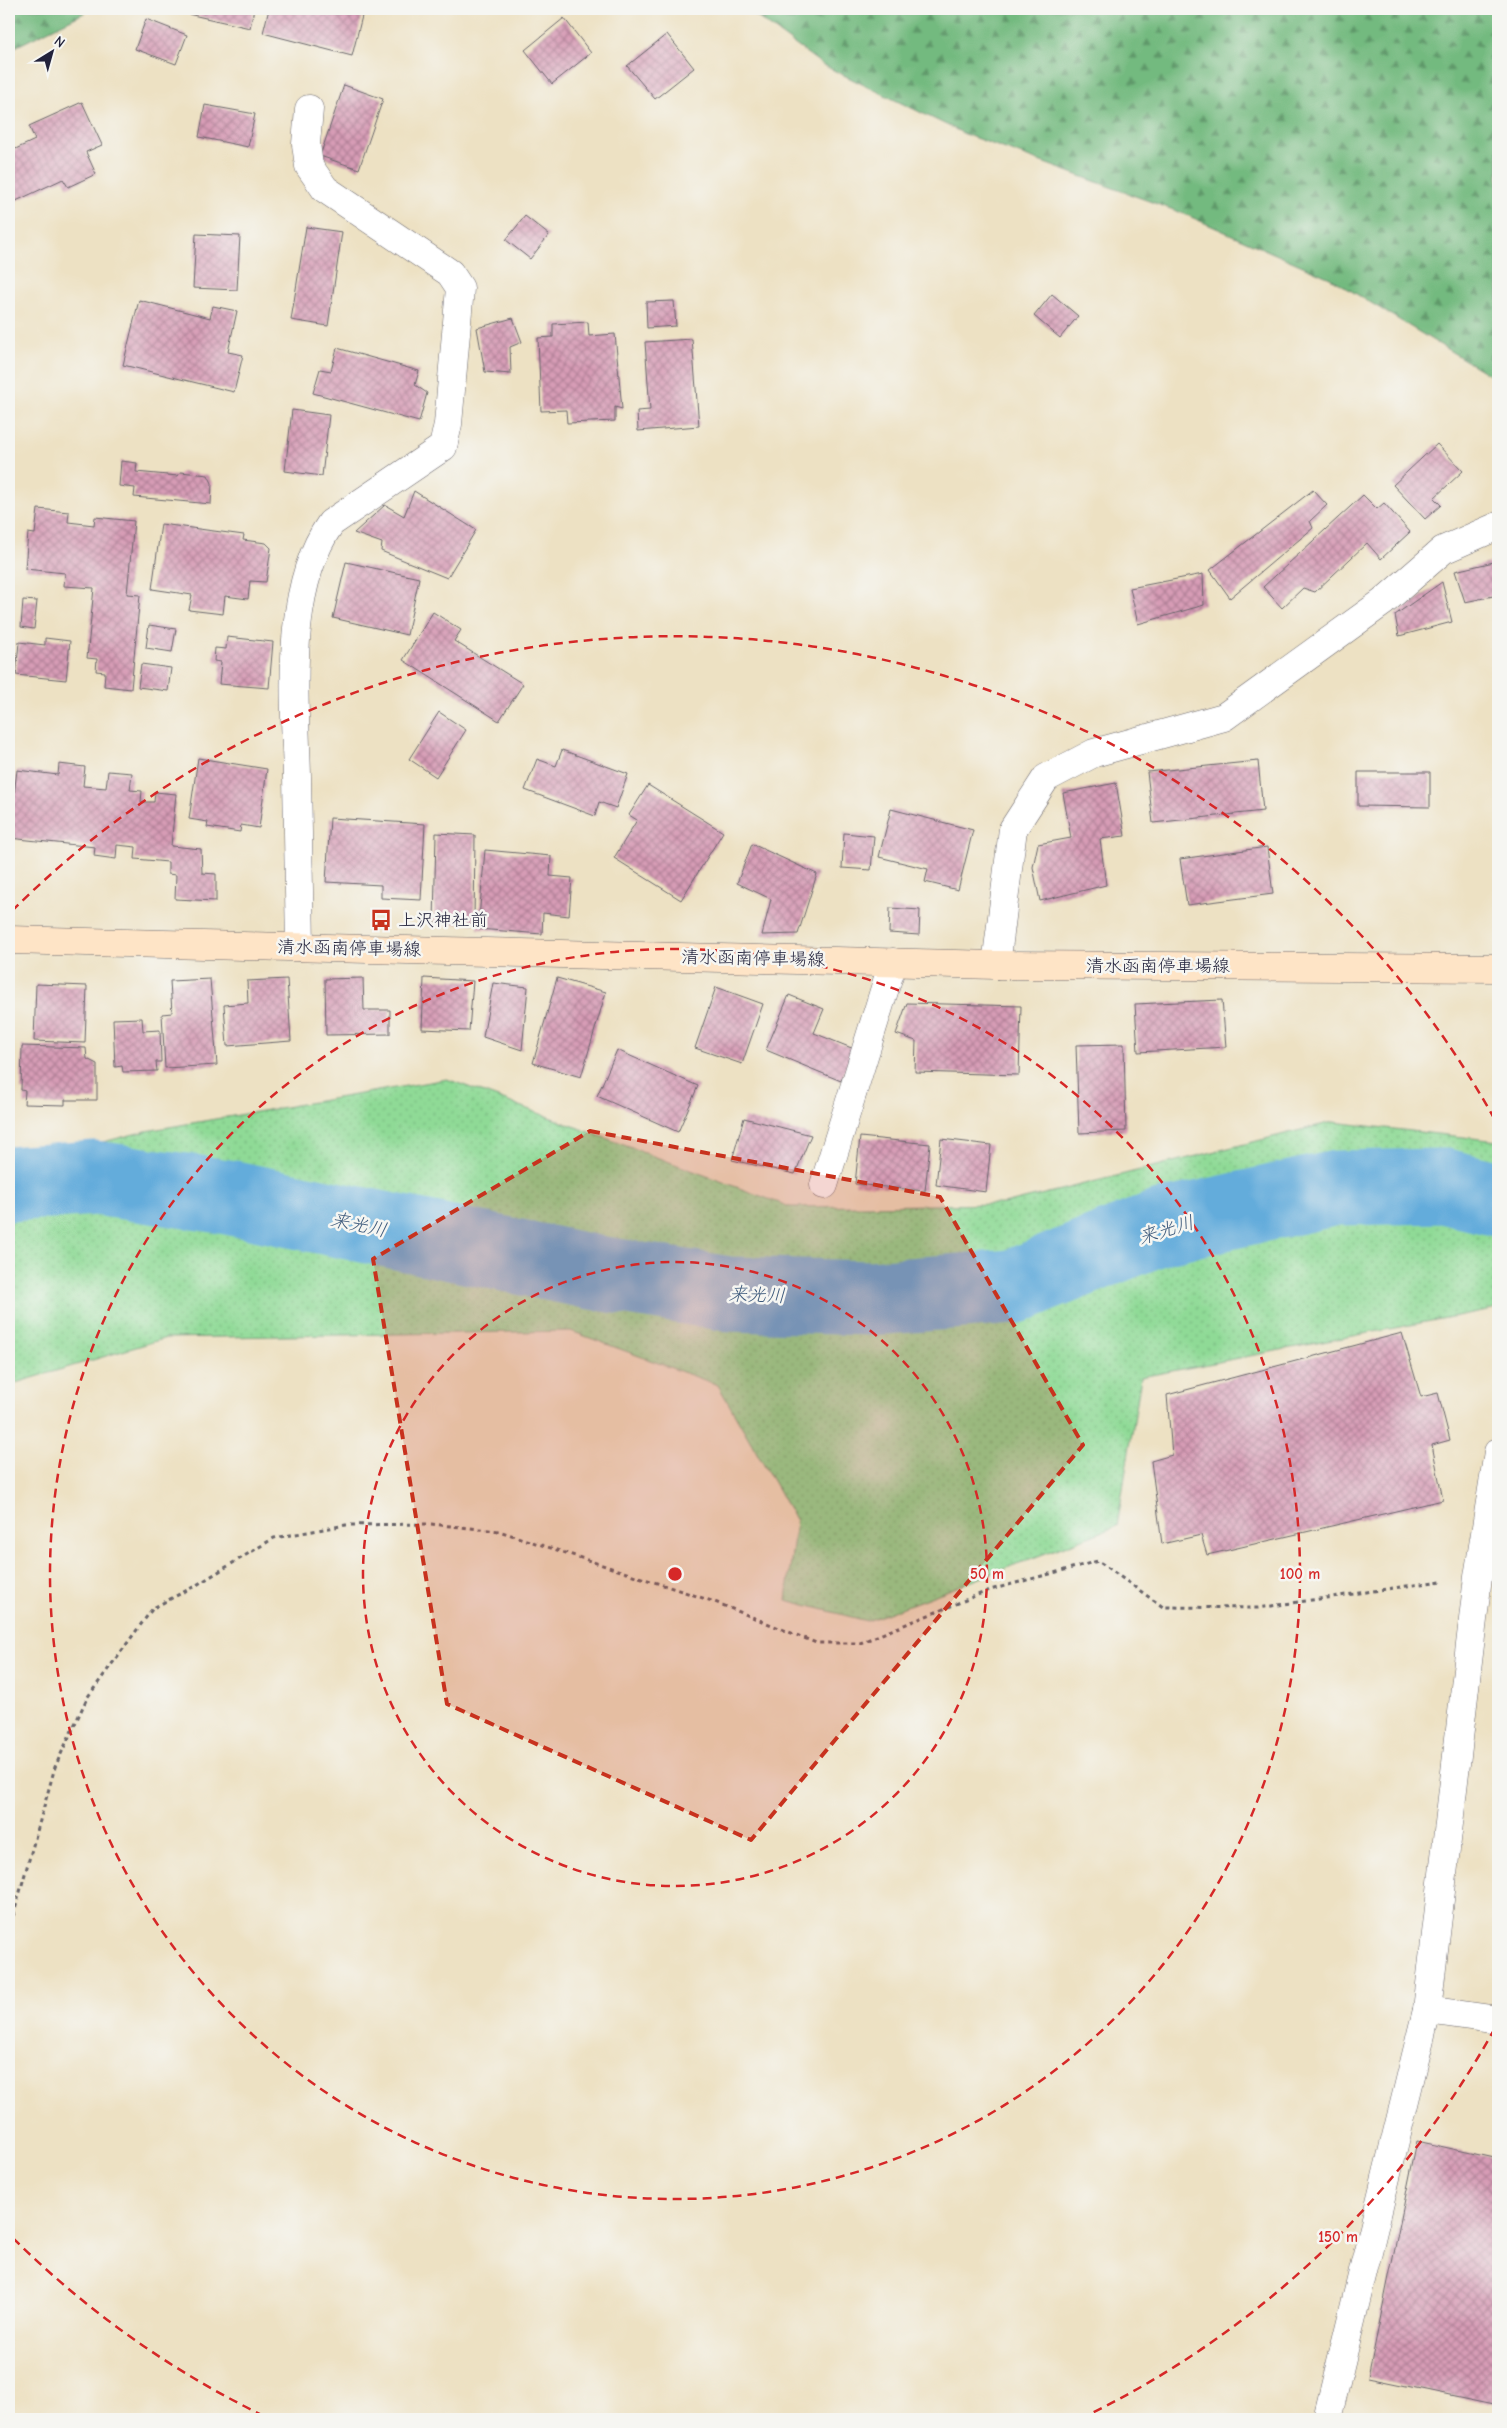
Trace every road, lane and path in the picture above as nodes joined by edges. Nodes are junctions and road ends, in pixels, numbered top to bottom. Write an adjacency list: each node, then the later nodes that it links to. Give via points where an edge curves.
1 (309, 108): 4 (street, via 306,144 309,166 326,189 450,273 460,288 448,424 443,447 331,524 310,562 295,660)
2 (1498, 526): 6 (street, via 1443,550 1383,602 1224,717 1094,753 1046,778 1013,830)
3 (9, 940): 4 (main road, 清水函南停車場線)
4 (300, 947): 5 (main road, 清水函南停車場線)
5 (893, 962): 6 (main road, 清水函南停車場線); 8 (street)
6 (996, 965): 7 (main road, 清水函南停車場線)
7 (1498, 968)
8 (824, 1185)
9 (1498, 1452): 10 (street)
10 (1478, 1576): 11 (path, via 1258,1608 1163,1607 1098,1561 990,1590 860,1643 816,1643 715,1602 499,1532 431,1524 346,1525 274,1538 153,1608 87,1698 55,1767); 12 (street)
11 (9, 1931)
12 (1428, 2010): 13 (street); 14 (street)
13 (1498, 2020)
14 (1327, 2419)

